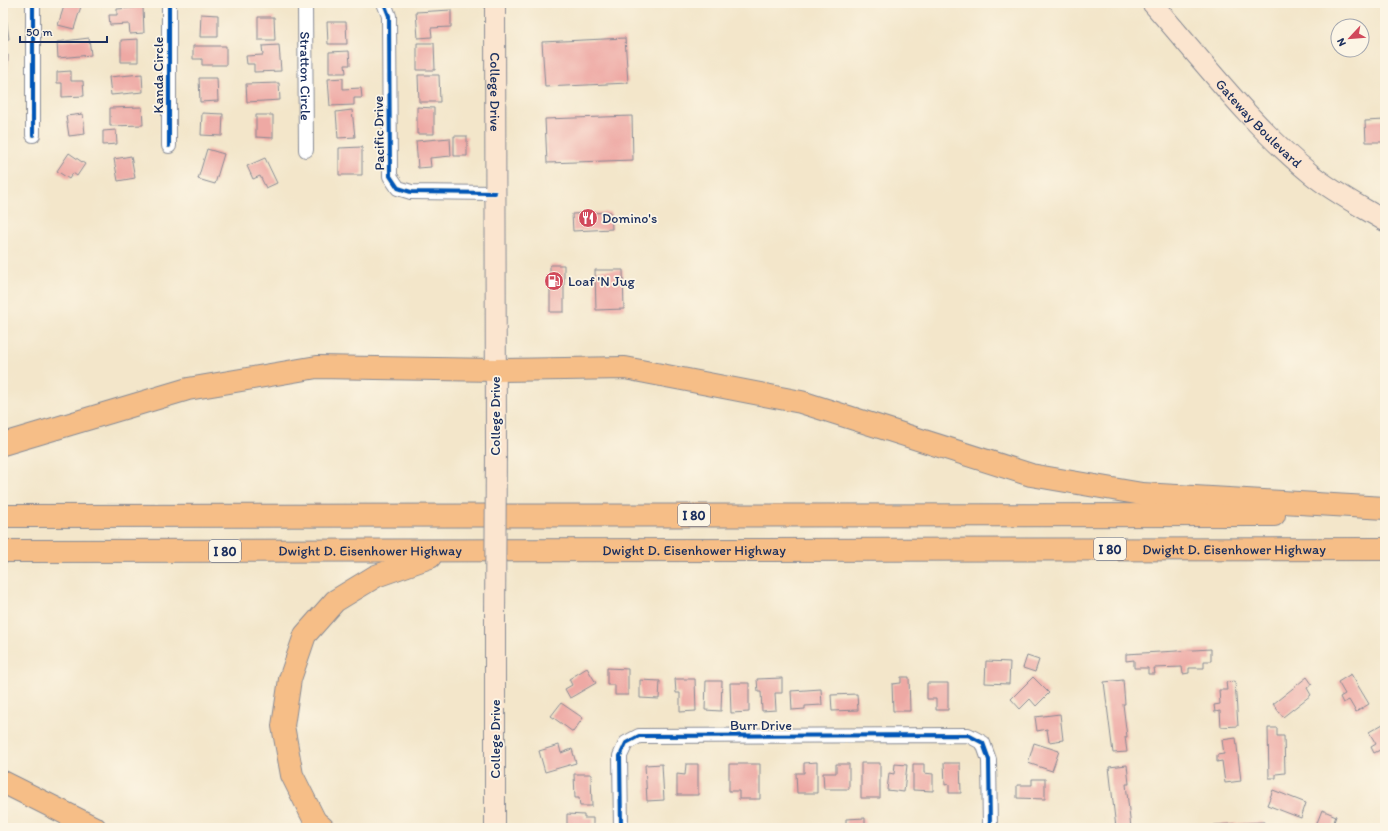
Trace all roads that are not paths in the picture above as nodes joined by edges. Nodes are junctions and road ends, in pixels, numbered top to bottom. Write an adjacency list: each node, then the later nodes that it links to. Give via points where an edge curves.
1 (33, 3): 7 (street)
2 (169, 3): 8 (street, Kanda Circle)
3 (305, 3): 9 (street, Stratton Circle)
4 (384, 3): 10 (street, Pacific Drive, via 389,16 390,176 398,188 411,192)
5 (495, 3): 10 (main road, College Drive)
6 (1152, 3): 11 (main road, Gateway Boulevard, via 1276,143 1312,175 1349,201)
7 (33, 135)
8 (169, 146)
9 (306, 150)
10 (495, 192): 12 (main road, College Drive)
11 (1385, 220)
12 (495, 370): 13 (highway, via 316,368 188,389); 14 (highway, via 625,368 801,402 1031,475 1142,494); 23 (main road, College Drive, bridge)
13 (3, 444)
14 (1385, 508)
15 (1385, 515): 16 (highway, I 80)
16 (3, 516)
17 (1385, 549): 19 (highway, Dwight D. Eisenhower Highway / I 80)
18 (3, 551): 19 (highway, Dwight D. Eisenhower Highway / I 80)
19 (447, 551): 22 (highway, I 80, via 376,576 335,601 305,635 290,679 283,726 292,775 315,821)
20 (3, 782): 21 (highway)
21 (95, 828)
22 (323, 828)
23 (495, 828)
24 (620, 828): 25 (street, Burr Drive, via 620,756 626,743 639,736 968,735 983,743 989,760)
25 (990, 828)

